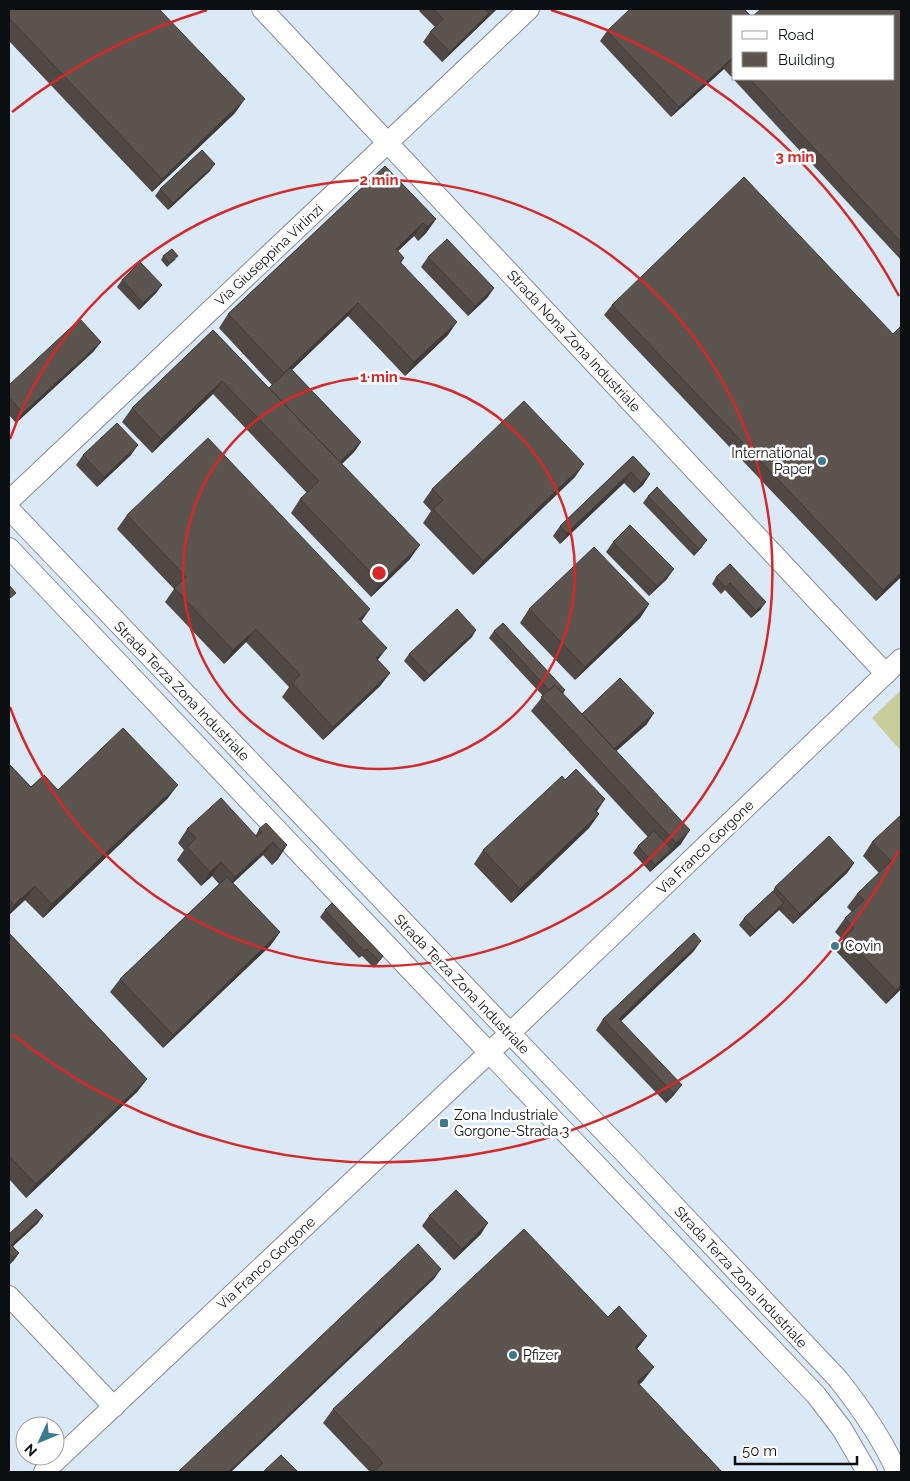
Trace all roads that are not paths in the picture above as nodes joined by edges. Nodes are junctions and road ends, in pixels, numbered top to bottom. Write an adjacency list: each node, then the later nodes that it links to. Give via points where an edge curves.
1 (262, 9): 3 (street, Strada Nona Zona Industriale)
2 (529, 9): 3 (street, Via Giuseppina Virlinzi)
3 (388, 143): 4 (street, Via Giuseppina Virlinzi); 8 (street, Strada Nona Zona Industriale)
4 (9, 501)
5 (9, 509): 9 (street, Strada Terza Zona Industriale)
6 (9, 548): 10 (street, Strada Terza Zona Industriale)
7 (901, 659): 8 (street, Via Franco Gorgone)
8 (886, 674): 9 (street, Via Franco Gorgone)
9 (509, 1034): 10 (street, Via Franco Gorgone); 15 (street, Strada Terza Zona Industriale, via 838,1379 864,1412)
10 (488, 1053): 12 (street, Via Franco Gorgone); 14 (street, Strada Terza Zona Industriale, via 816,1395 842,1428)
11 (9, 1296): 12 (street)
12 (114, 1407): 13 (street, Via Franco Gorgone)
13 (44, 1472)
14 (867, 1472)
15 (897, 1472)

